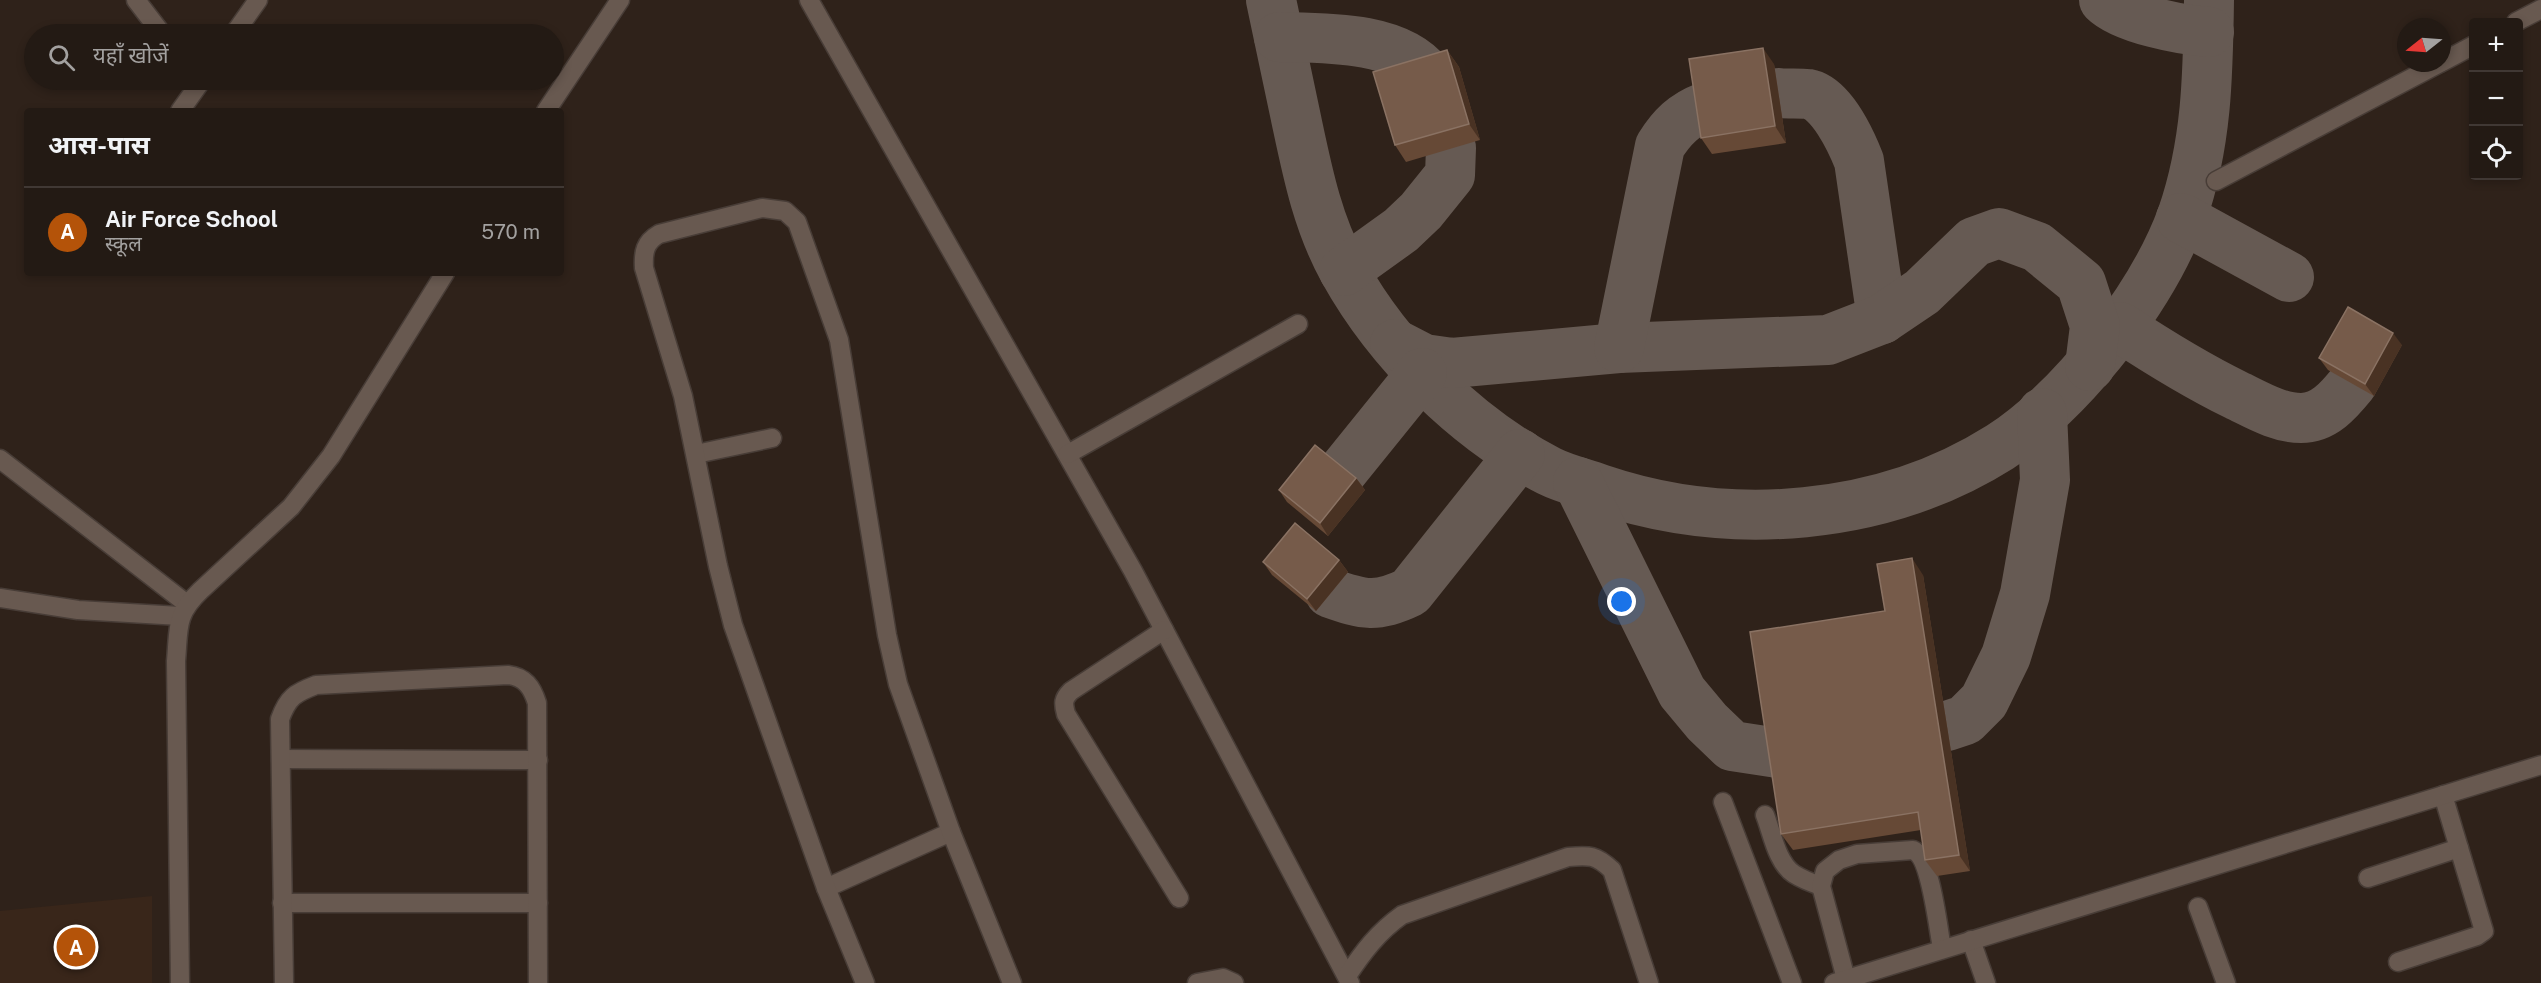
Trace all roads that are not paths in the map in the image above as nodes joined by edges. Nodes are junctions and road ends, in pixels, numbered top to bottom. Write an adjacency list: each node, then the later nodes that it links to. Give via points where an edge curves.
1 (136, 0): 7 (street)
2 (258, 0): 8 (street)
3 (620, 0): 12 (street)
4 (809, 0): 22 (street)
5 (2541, 9): 6 (street)
6 (2523, 18)
7 (154, 24)
8 (241, 24)
9 (2469, 48): 10 (street)
10 (2451, 57)
11 (2422, 72): 17 (street)
12 (564, 84)
13 (193, 90): 15 (street)
14 (560, 90): 16 (street)
15 (182, 108)
16 (548, 108)
17 (2216, 181)
18 (443, 276): 25 (street, via 331,456 305,490)
19 (1298, 324): 22 (street)
20 (772, 438): 21 (street)
21 (696, 454): 33 (street, via 643,254 659,234 762,208 785,211 797,222 839,340 898,684); 37 (street, via 733,625)
22 (1068, 454): 26 (street)
23 (0, 459): 25 (street)
24 (0, 598): 25 (street, via 141,616)
25 (184, 610): 47 (street, via 176,661)
26 (1164, 630): 38 (street, via 1071,691 1064,706); 45 (street)
27 (281, 759): 28 (street); 28 (street, via 280,719 297,692 316,685 508,675 519,676 533,689 537,703); 39 (street)
28 (538, 760): 40 (street)
29 (2541, 765): 30 (street)
30 (2443, 795): 34 (street); 42 (street)
31 (1723, 802): 55 (street)
32 (1765, 815): 36 (street, via 1787,867)
33 (951, 832): 37 (street); 51 (street)
34 (2459, 848): 35 (street); 44 (street, via 2484,931)
35 (2368, 878)
36 (1821, 886): 43 (street, via 1825,871 1839,860 1857,854 1918,852); 46 (street)
37 (826, 888): 50 (street)
38 (1179, 898)
39 (282, 903): 40 (street); 48 (street)
40 (538, 903): 49 (street)
41 (2198, 906): 57 (street)
42 (1971, 940): 43 (street); 56 (street)
43 (1942, 948): 46 (street)
44 (2398, 962)
45 (1349, 980): 54 (street, via 1369,943 1402,915 1582,855 1600,859 1612,870)
46 (1840, 981)
47 (180, 983)
48 (284, 983)
49 (538, 983)
50 (865, 983)
51 (1012, 983)
52 (1197, 983): 53 (street, via 1222,978)
53 (1234, 983)
54 (1649, 983)
55 (1792, 983)
56 (1986, 983)
57 (2226, 983)

